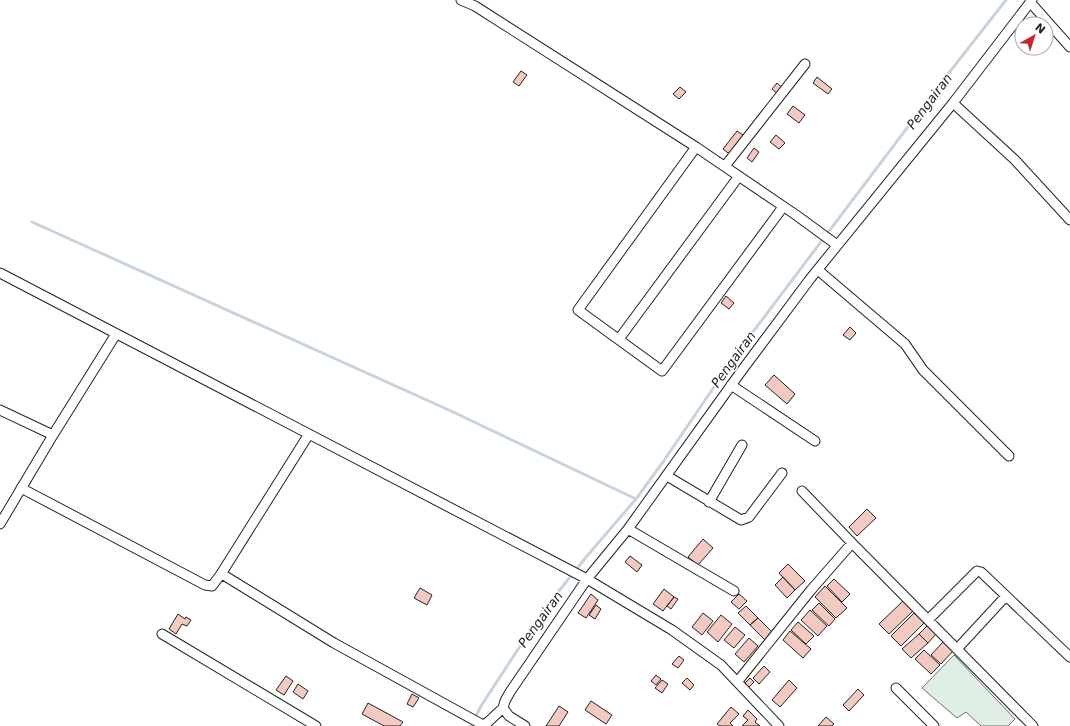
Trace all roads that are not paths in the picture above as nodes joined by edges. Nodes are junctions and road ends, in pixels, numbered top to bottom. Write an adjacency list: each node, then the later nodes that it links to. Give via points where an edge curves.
1 (461, 0): 6 (street, via 475,6)
2 (1031, 1): 3 (street); 5 (street)
3 (1070, 47)
4 (805, 64): 7 (street)
5 (953, 102): 10 (street, via 1015,160); 11 (street)
6 (696, 147): 7 (street); 15 (street, via 578,310)
7 (726, 166): 8 (street)
8 (739, 176): 9 (street); 15 (street)
9 (783, 207): 11 (street); 15 (street, via 662,371)
10 (1070, 220)
11 (837, 246): 12 (street)
12 (818, 270): 16 (street); 22 (street, via 905,344 923,370)
13 (0, 273): 14 (street)
14 (116, 334): 18 (street); 19 (street)
15 (619, 339)
16 (731, 385): 20 (street); 24 (street)
17 (0, 410): 19 (street)
18 (309, 434): 31 (street); 32 (street)
19 (53, 435): 25 (street)
20 (815, 441)
21 (742, 445): 27 (street)
22 (1009, 456)
23 (782, 473): 27 (street, via 749,517 744,520)
24 (667, 476): 27 (street); 29 (street)
25 (21, 488): 28 (street); 31 (street, via 205,585 212,586)
26 (802, 491): 30 (street)
27 (709, 502)
28 (0, 524)
29 (628, 529): 32 (street); 33 (street)
30 (852, 543): 35 (street); 39 (street)
31 (221, 574): 42 (street, via 468,718 483,725)
32 (585, 578): 39 (street, via 672,630 721,665); 41 (street, via 510,692)
33 (734, 591)
34 (1006, 596): 35 (street, via 977,571); 37 (street); 38 (street)
35 (928, 620): 37 (street)
36 (162, 634): 43 (street)
37 (957, 649): 47 (street)
38 (1070, 657)
39 (738, 681): 45 (street)
40 (896, 688): 46 (street)
41 (503, 708): 42 (street); 44 (street, via 508,716)
42 (487, 724)
43 (316, 726)
44 (525, 726)
45 (779, 726)
46 (934, 726)
47 (1033, 726)

